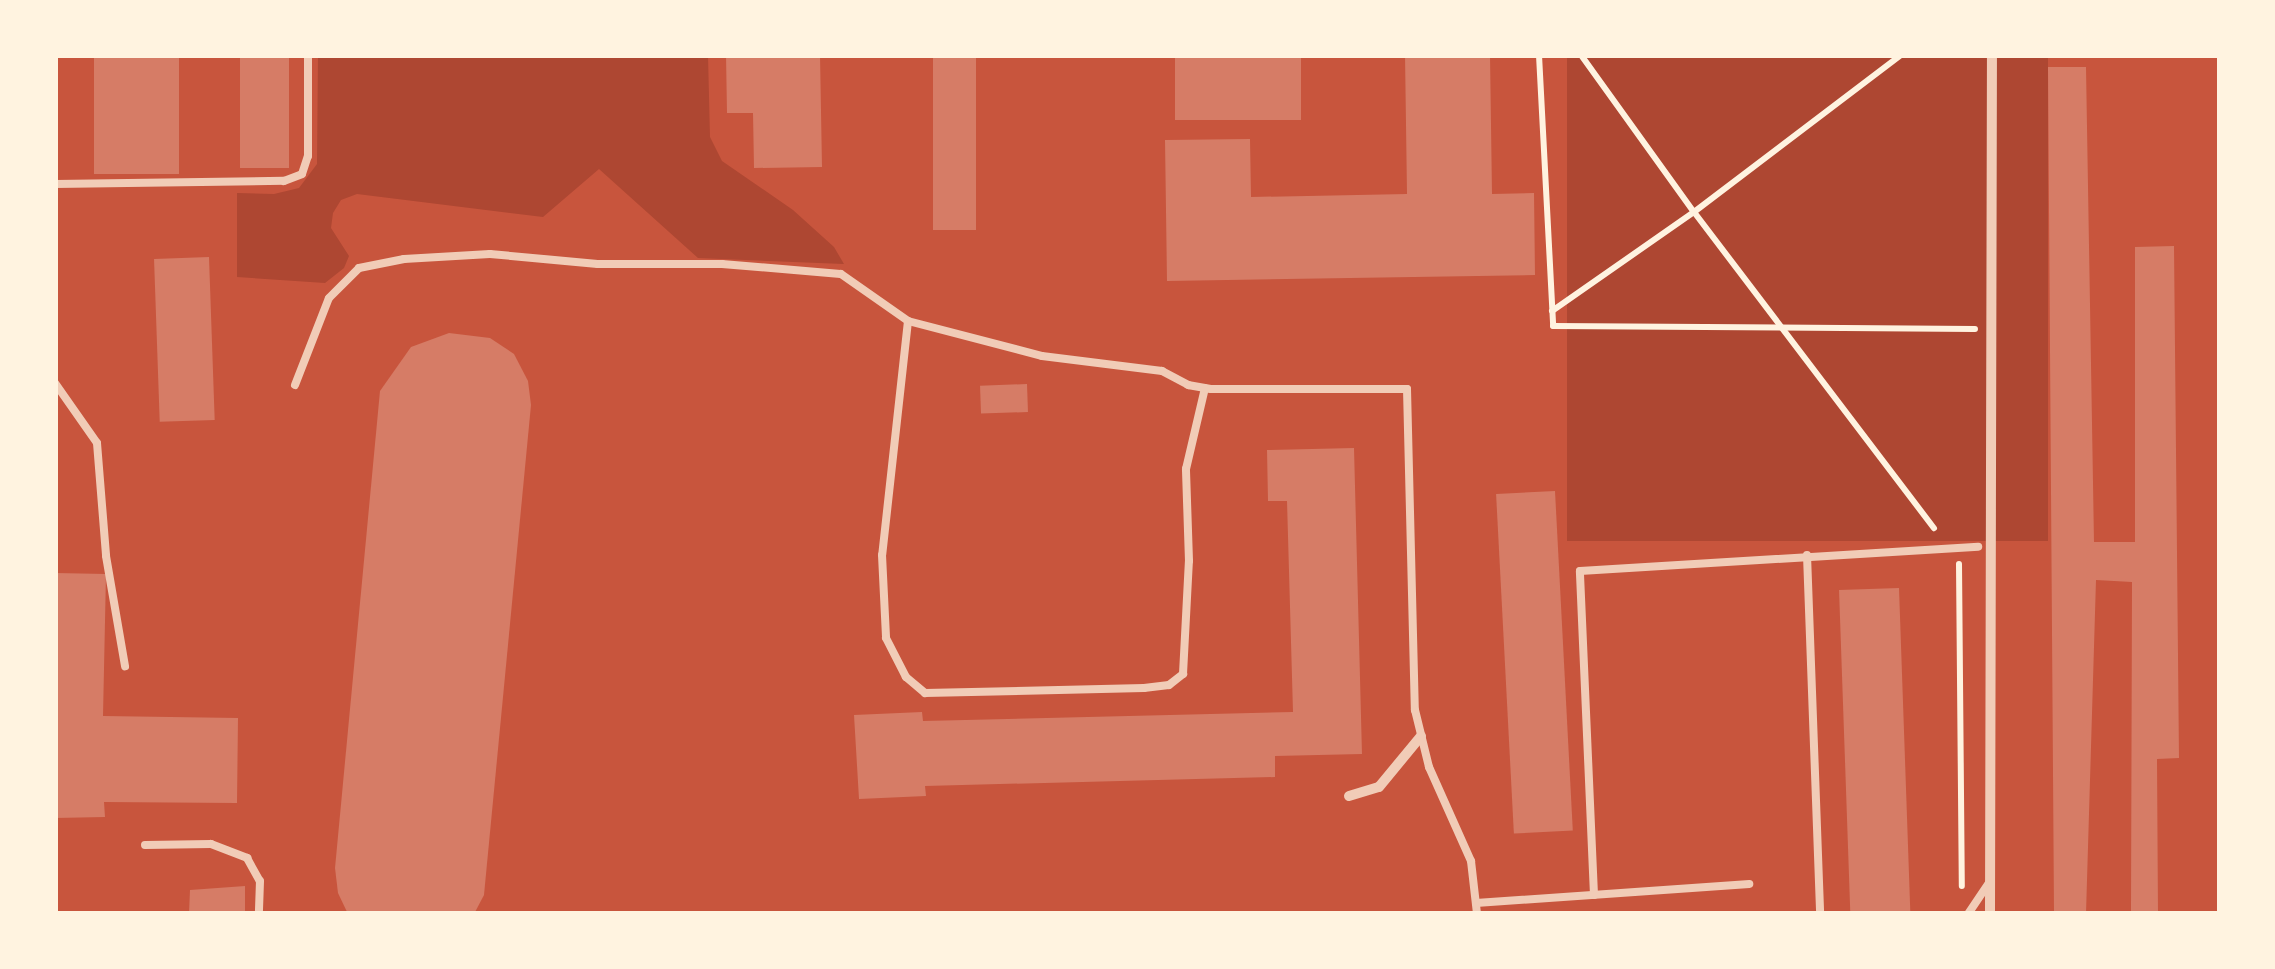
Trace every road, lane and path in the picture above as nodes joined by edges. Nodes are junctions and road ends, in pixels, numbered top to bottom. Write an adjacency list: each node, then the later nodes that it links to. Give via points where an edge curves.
1 (308, 55): 6 (lane, via 308,156 302,174 284,181)
2 (1539, 55): 8 (path)
3 (1581, 55): 7 (path)
4 (1901, 55): 7 (path)
5 (1992, 55): 11 (street)
6 (55, 184)
7 (1694, 212): 8 (path); 10 (path)
8 (1552, 311): 10 (path, via 1553,326)
9 (908, 321): 13 (lane, via 841,274 490,254 404,260 359,268 329,298); 14 (lane, via 1042,356 1162,370); 14 (lane, via 882,556 886,638 906,677 925,693 1144,688 1168,685 1183,674 1186,469)
10 (1782, 328): 11 (path); 15 (path)
11 (1991, 329): 23 (street)
12 (55, 383): 19 (lane, via 97,444 106,556)
13 (295, 385)
14 (1206, 388): 20 (lane, via 1407,389 1412,666)
15 (1934, 528)
16 (1978, 547): 17 (lane)
17 (1959, 548): 18 (lane); 26 (path)
18 (1806, 555): 25 (lane, via 1580,571); 30 (lane)
19 (125, 666)
20 (1421, 736): 21 (street, via 1379,787); 27 (lane, via 1471,861)
21 (1349, 796)
22 (145, 846): 28 (lane, via 212,844 247,858 260,881)
23 (1990, 881): 31 (lane); 32 (street)
24 (1750, 884): 25 (lane)
25 (1594, 895): 27 (lane)
26 (1962, 895)
27 (1476, 903): 29 (lane)
28 (259, 914)
29 (1477, 914)
30 (1820, 914)
31 (1968, 914)
32 (1990, 914)

